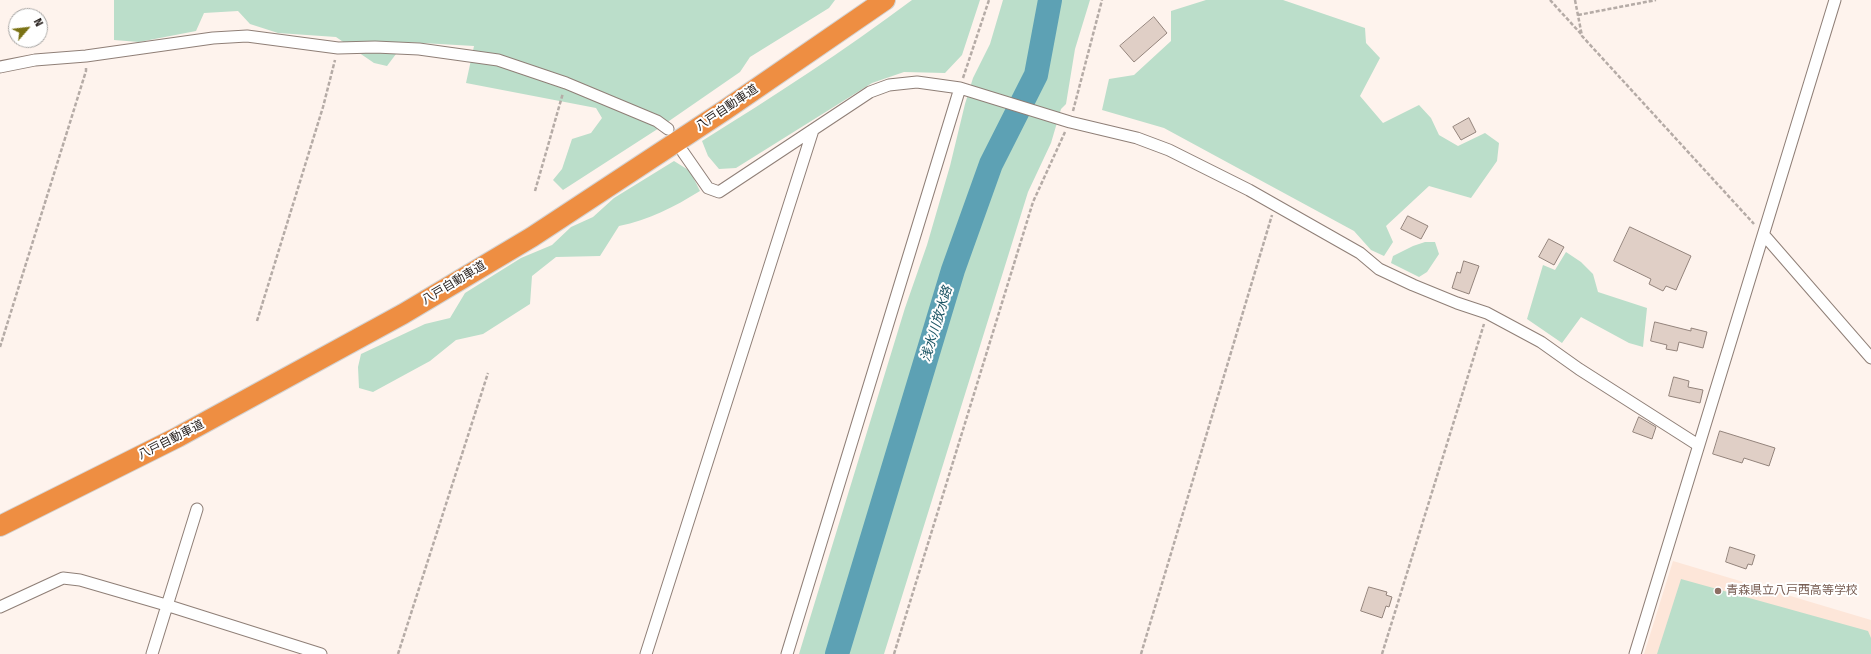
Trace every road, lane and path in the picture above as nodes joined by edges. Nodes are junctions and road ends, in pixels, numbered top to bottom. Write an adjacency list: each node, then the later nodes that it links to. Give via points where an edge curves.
1 (867, 0): 30 (highway, 八戸自動車道, via 720,102 524,230 395,306 172,429)
2 (885, 0): 31 (highway, 八戸自動車道, via 725,110 532,237 410,310 178,437)
3 (989, 0): 15 (path)
4 (1102, 0): 16 (path)
5 (1550, 0): 10 (path)
6 (1575, 0): 9 (path)
7 (1656, 0): 9 (path)
8 (1835, 0): 22 (street)
9 (1578, 15): 10 (path)
10 (1582, 36): 22 (path)
11 (338, 48): 12 (street, via 247,36 213,38); 14 (street, via 419,49 498,60); 24 (path)
12 (86, 56): 13 (street, via 35,60); 25 (path, via 86,71)
13 (0, 67)
14 (566, 83): 17 (street, via 657,121); 20 (path)
15 (960, 88): 16 (street); 18 (street, via 917,82 889,85 870,92); 38 (street)
16 (1070, 122): 21 (street, via 1137,138 1169,150); 39 (path, via 1033,202)
17 (668, 129)
18 (813, 130): 19 (street, via 719,192 708,188); 37 (street)
19 (684, 152)
20 (535, 191)
21 (1275, 205): 23 (street, via 1360,253 1379,269 1412,285); 40 (path)
22 (1764, 235): 26 (street); 28 (street)
23 (1487, 313): 28 (street, via 1541,342); 41 (path)
24 (257, 321)
25 (0, 347)
26 (1871, 358)
27 (488, 373): 36 (path)
28 (1698, 445): 42 (street)
29 (197, 509): 32 (street)
30 (0, 516)
31 (0, 526)
32 (166, 605): 33 (street, via 80,580 62,578); 34 (street); 35 (street)
33 (0, 607)
34 (152, 654)
35 (321, 654)
36 (398, 654)
37 (646, 654)
38 (787, 654)
39 (894, 654)
40 (1141, 654)
41 (1382, 654)
42 (1635, 654)

